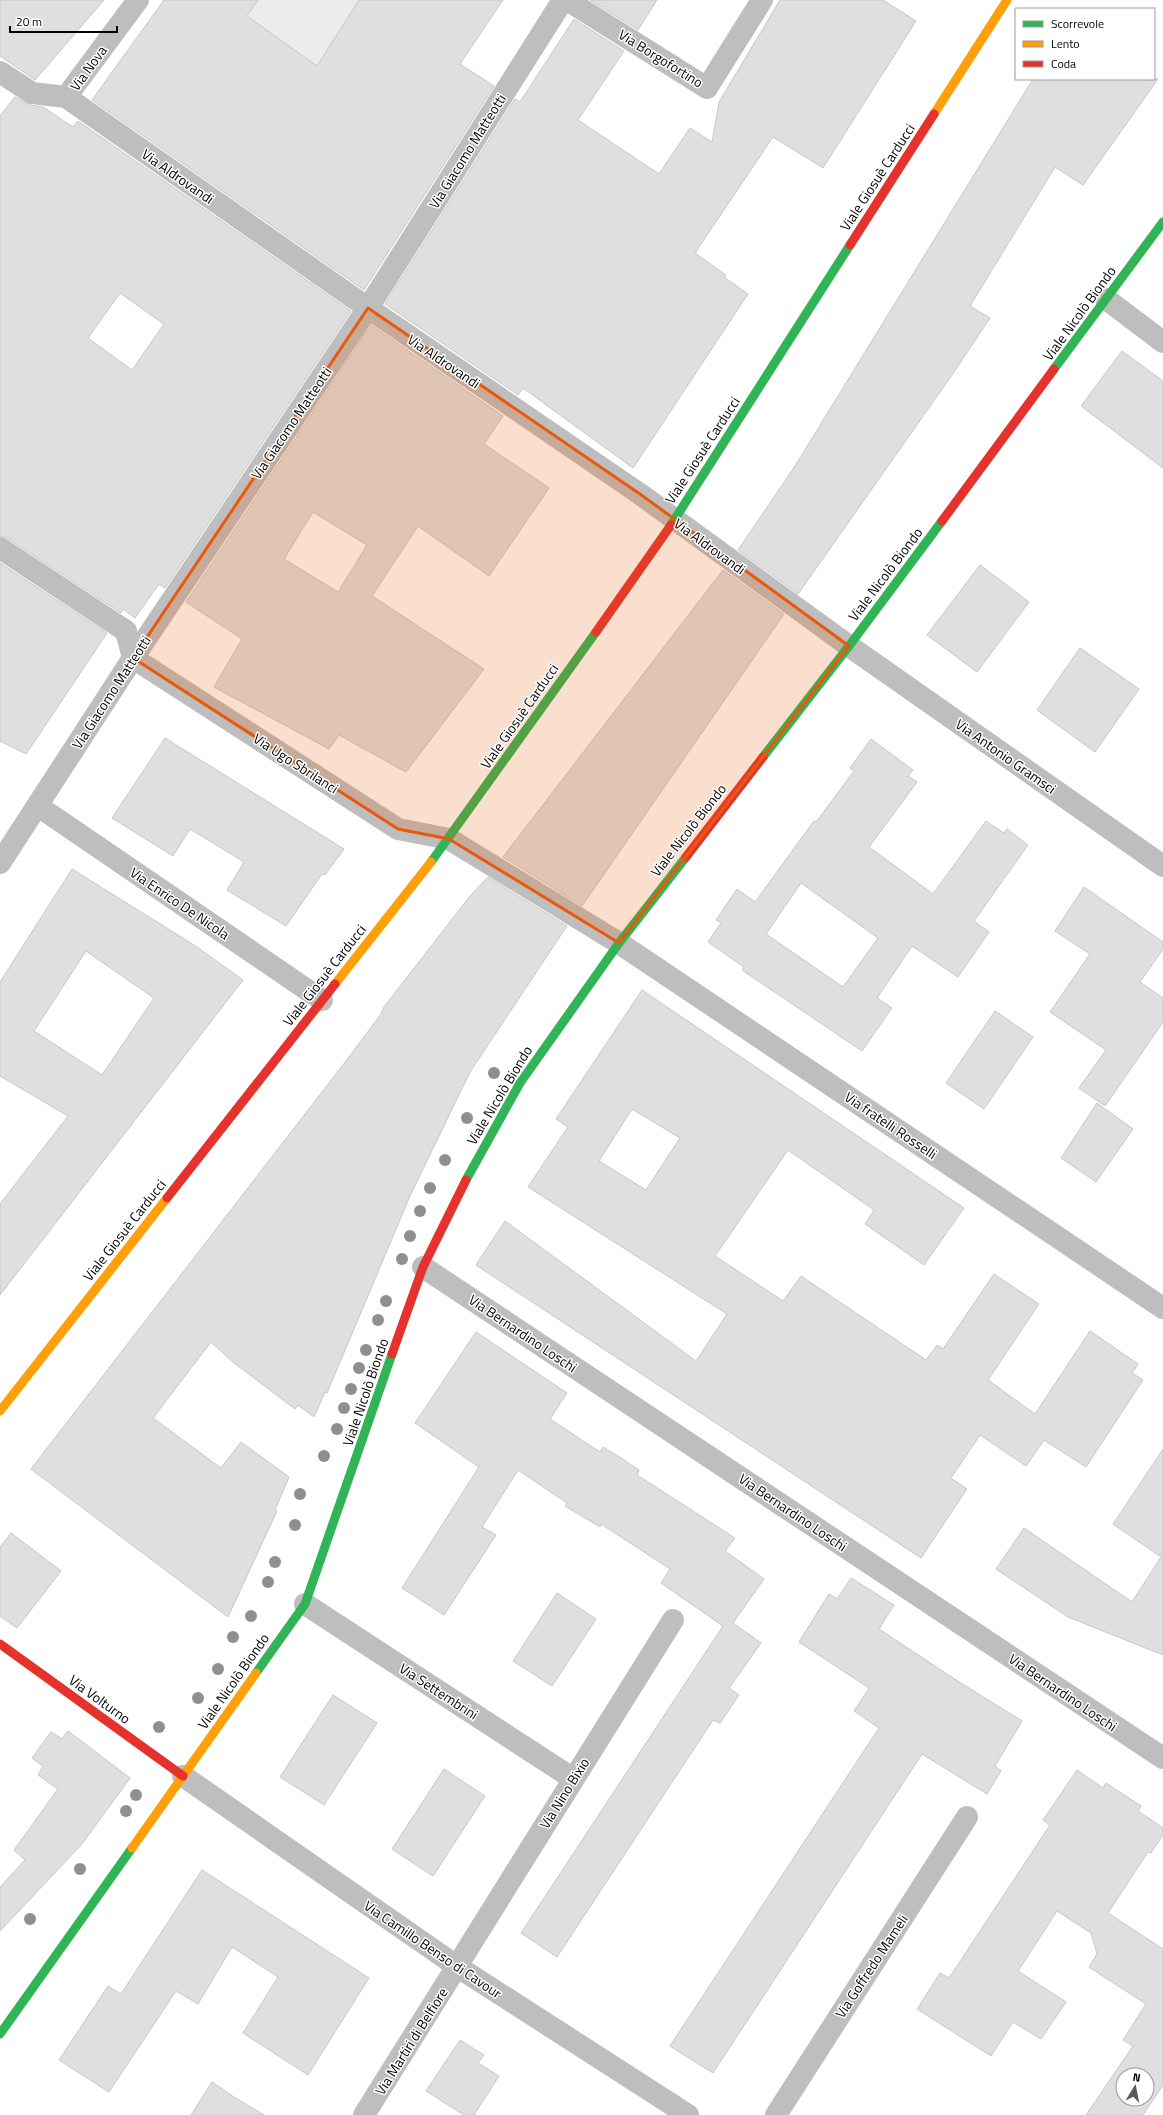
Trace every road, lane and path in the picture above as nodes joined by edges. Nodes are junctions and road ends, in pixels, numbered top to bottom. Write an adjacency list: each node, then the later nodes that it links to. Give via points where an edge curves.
1 (138, 0): 7 (street, Via Nova)
2 (563, 0): 10 (street, Via Giacomo Matteotti)
3 (567, 0): 4 (street, Via Borgofortino, via 707,88)
4 (762, 0)
5 (1007, 0): 12 (main road, Viale Giosuè Carducci)
6 (0, 72): 7 (street, Via Aldrovandi, via 32,93)
7 (66, 97): 10 (street, Via Aldrovandi)
8 (1163, 222): 9 (main road, Viale Nicolò Biondo)
9 (1106, 299): 11 (street); 14 (main road, Viale Nicolò Biondo)
10 (368, 308): 12 (street, Via Aldrovandi, via 640,494); 15 (street, Via Giacomo Matteotti)
11 (1163, 342)
12 (674, 520): 14 (street, Via Aldrovandi); 18 (main road, Viale Giosuè Carducci)
13 (0, 548): 15 (street, via 126,631)
14 (849, 646): 20 (street, Via Antonio Gramsci); 21 (main road, Viale Nicolò Biondo)
15 (133, 658): 16 (street, Via Giacomo Matteotti); 18 (street, Via Ugo Sbrilanci, via 398,829)
16 (38, 806): 17 (street, Via Giacomo Matteotti); 22 (street, Via Enrico De Nicola)
17 (7, 838): 19 (street, Via Giacomo Matteotti)
18 (449, 839): 21 (street, Via Ugo Sbrilanci); 22 (main road, Viale Giosuè Carducci)
19 (0, 863)
20 (1163, 866)
21 (619, 943): 23 (main road, Viale Nicolò Biondo, via 520,1082 470,1171); 24 (street, Via fratelli Rosselli)
22 (322, 1000): 25 (main road, Viale Giosuè Carducci)
23 (423, 1267): 26 (main road, Viale Nicolò Biondo); 29 (street, Via Bernardino Loschi)
24 (1163, 1308)
25 (0, 1411)
26 (305, 1604): 30 (main road, Viale Nicolò Biondo); 31 (street, Via Settembrini)
27 (673, 1620): 31 (street, Via Nino Bixio)
28 (0, 1644): 30 (main road, Via Volturno)
29 (1163, 1758)
30 (183, 1776): 33 (street, Via Camillo Benso di Cavour); 34 (main road, Viale Nicolò Biondo)
31 (572, 1778): 33 (street, Via Nino Bixio)
32 (967, 1817): 37 (street, Via Goffredo Mameli)
33 (458, 1967): 35 (street, Via Martiri di Belfiore); 36 (street, Via Camillo Benso di Cavour)
34 (0, 2034)
35 (364, 2115)
36 (688, 2115)
37 (776, 2115)

